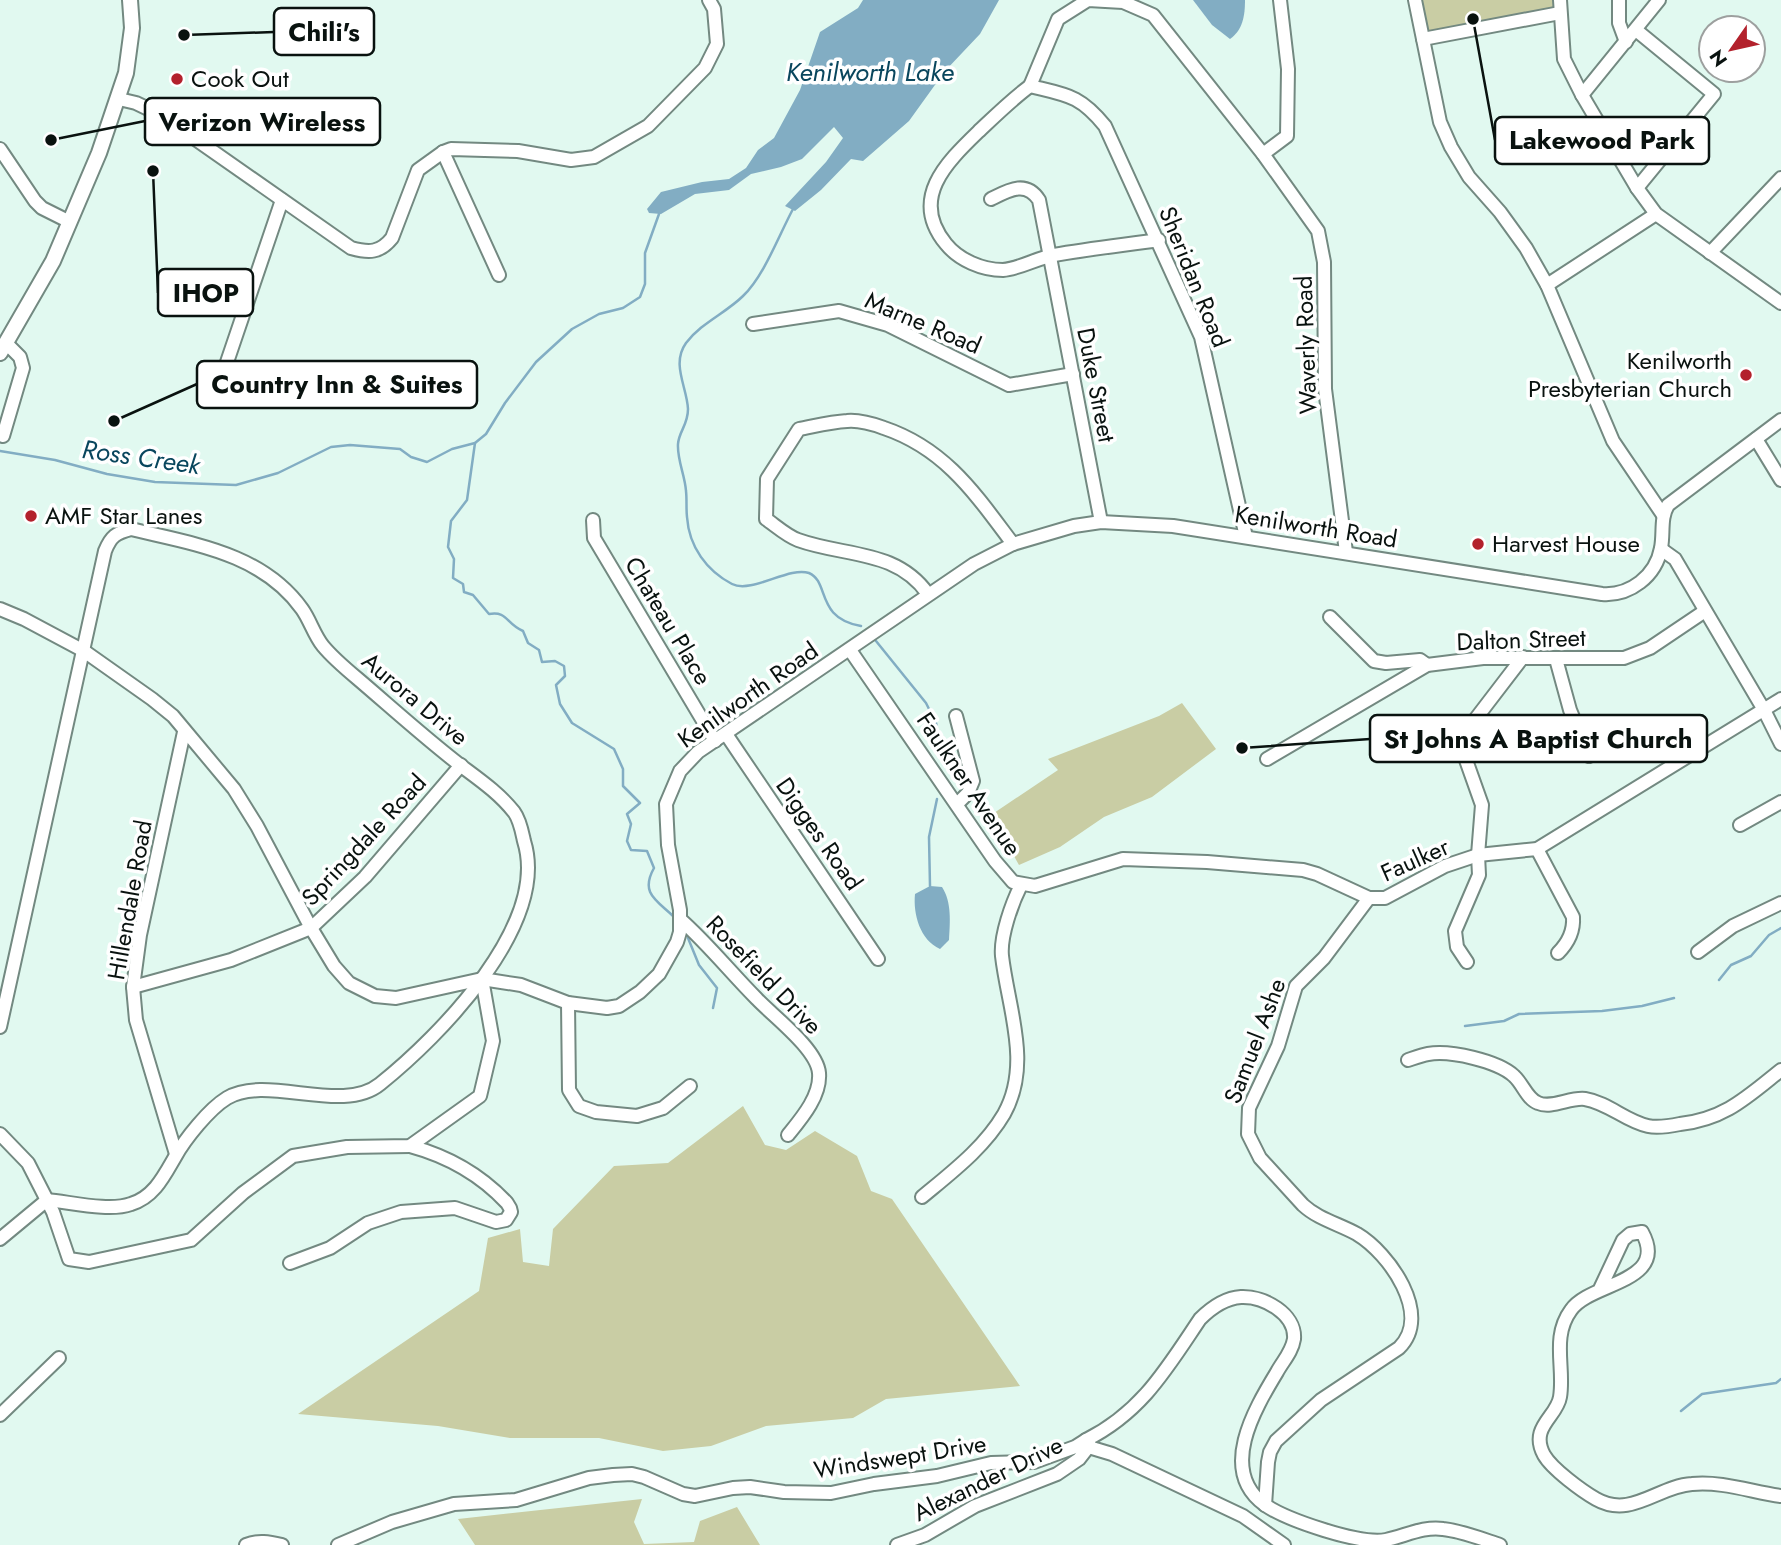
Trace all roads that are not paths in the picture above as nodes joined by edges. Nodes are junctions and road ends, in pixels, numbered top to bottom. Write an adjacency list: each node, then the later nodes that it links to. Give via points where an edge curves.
1 (130, 0): 13 (main road, via 132,28)
2 (709, 0): 15 (street, via 717,44 705,68 648,125 594,157 571,160 518,151)
3 (1280, 0): 16 (street, via 1288,68 1287,136)
4 (1415, 0): 9 (street)
5 (1619, 0): 10 (street, via 1619,23)
6 (1659, 0): 8 (street)
7 (1560, 7): 9 (street); 12 (street, via 1564,59)
8 (1636, 30): 10 (street); 18 (street, via 1714,94)
9 (1423, 38): 27 (street, via 1440,122 1451,147 1526,248)
10 (1626, 42): 12 (street)
11 (1030, 86): 16 (street, Waverly Road, via 1058,19 1088,0 1123,2 1153,15); 23 (street, Sheridan Road, via 1074,97 1091,109 1105,126); 25 (street, via 946,163 931,202 934,225 962,258 1003,270)
12 (1582, 95): 18 (street)
13 (119, 99): 20 (street, via 160,115); 22 (main road)
14 (0, 149): 22 (street, via 35,201)
15 (443, 152): 20 (street, via 418,170 392,238 376,251 351,248); 26 (street)
16 (1263, 154): 43 (street, Waverly Road, via 1318,231 1324,262 1325,389)
17 (1781, 178): 24 (street)
18 (1637, 188): 21 (street)
19 (992, 199): 25 (street, Duke Street, via 1025,187 1034,192)
20 (282, 200): 31 (street)
21 (1656, 214): 24 (street); 27 (street)
22 (70, 222): 30 (main road, via 41,286)
23 (1159, 240): 25 (street); 40 (street, Sheridan Road, via 1201,337)
24 (1710, 253): 28 (street)
25 (1051, 256): 32 (street, Duke Street)
26 (499, 275)
27 (1547, 285): 37 (street, via 1613,441)
28 (1781, 303)
29 (753, 324): 32 (street, Marne Road, via 839,311 888,325 1010,385)
30 (3, 349): 34 (street, via 20,357 23,368)
31 (225, 368)
32 (1073, 374): 39 (street, Duke Street)
33 (1781, 420): 35 (street)
34 (3, 436)
35 (1756, 439): 36 (street); 37 (street, via 1670,503)
36 (1781, 480)
37 (1663, 515): 42 (street, Kenilworth Road)
38 (593, 520): 57 (street, Chateau Place, via 594,538)
39 (1101, 522): 40 (street, Kenilworth Road); 41 (street, Kenilworth Road)
40 (1246, 537): 43 (street, Kenilworth Road)
41 (1013, 544): 44 (street, Kenilworth Road); 44 (street, via 963,479 902,434 849,421 799,429 766,479 766,519 796,540 903,568)
42 (1661, 550): 43 (street, Kenilworth Road, via 1639,584 1608,594); 46 (street, via 1675,559)
43 (1346, 552)
44 (929, 594): 48 (street, Kenilworth Road)
45 (0, 609): 49 (street, Kenilworth Road)
46 (1705, 611): 51 (street, Dalton Street, via 1650,648 1624,658); 54 (street)
47 (1330, 617): 52 (street, via 1374,661 1420,660)
48 (850, 650): 57 (street, Kenilworth Road); 63 (street, Faulkner Avenue)
49 (84, 651): 56 (street, Kenilworth Road, via 173,716); 61 (street, Aurora Drive, via 111,537 131,529 213,548 273,577 302,609 323,645 354,676); 79 (street, Aurora Drive)
50 (1523, 657): 51 (street, Dalton Street); 52 (street, Dalton Street); 66 (street, via 1466,726 1461,746 1482,805)
51 (1556, 659): 59 (street)
52 (1427, 665): 60 (street, Dalton Street)
53 (1781, 699): 54 (street)
54 (1764, 710): 58 (street); 65 (street)
55 (956, 716): 63 (street, via 973,781)
56 (184, 732): 71 (street, Kenilworth Road, via 234,789); 77 (street, Hillendale Road, via 140,935)
57 (720, 738): 70 (street, Kenilworth Road, via 684,765 666,804); 74 (street, Digges Road)
58 (1781, 744)
59 (1589, 756)
60 (1267, 759)
61 (461, 765): 71 (street, Springdale Road, via 365,877); 76 (street, Aurora Drive, via 487,783 517,815 529,855 524,898 513,929)
62 (1781, 802): 64 (street)
63 (957, 804): 67 (street, Faulkner Avenue, via 995,861)
64 (1740, 825)
65 (1537, 849): 66 (street, Faulker); 72 (street, via 1573,916 1568,942)
66 (1478, 855): 68 (street, Faulker, via 1445,866 1385,898); 75 (street, via 1479,875 1455,931)
67 (1021, 885): 68 (street, Faulkner Avenue, via 1035,886 1123,859 1207,862 1303,870); 87 (street, via 1011,905 1002,954 1018,1041 1013,1091 1004,1114 975,1152)
68 (1369, 898): 97 (street, Samuel Ashe, via 1324,958 1296,986 1278,1046 1254,1094 1248,1134 1260,1158 1303,1205 1357,1234 1381,1253 1408,1300 1412,1322 1399,1348 1321,1400 1276,1441 1268,1462)
69 (1781, 903): 73 (street, via 1732,926)
70 (681, 920): 78 (street, Kenilworth Road, via 677,942 661,970 640,992 613,1008); 84 (street, Rosefield Drive, via 816,1063 817,1087)
71 (311, 928): 76 (street, Kenilworth Road, via 349,983 375,996 396,998); 77 (street, Springdale Road, via 231,960)
72 (1558, 953)
73 (1698, 953)
74 (878, 959)
75 (1466, 962)
76 (482, 979): 78 (street, Kenilworth Road, via 521,985); 85 (street, via 493,1041 480,1096); 86 (street, Aurora Drive, via 431,1041 377,1087 348,1096 254,1091 228,1097)
77 (134, 986): 86 (street, Hillendale Road, via 135,1020)
78 (568, 1003): 82 (street, via 569,1090 579,1106 637,1116 663,1108)
79 (0, 1027)
80 (1408, 1060): 81 (street, via 1453,1054 1495,1065 1518,1079 1536,1103 1584,1099 1649,1126 1718,1116)
81 (1781, 1070)
82 (690, 1086)
83 (0, 1135): 88 (street, via 28,1163)
84 (788, 1135)
85 (410, 1146): 88 (street, via 347,1147 293,1156 191,1240 89,1262 69,1259); 90 (street, via 454,1162 481,1180 507,1203 509,1217 496,1222 463,1209 444,1208 401,1212 368,1223 330,1248)
86 (176, 1154): 88 (street, Aurora Drive, via 153,1191 131,1205)
87 (922, 1197)
88 (47, 1200): 89 (street)
89 (0, 1239)
90 (290, 1263)
91 (1600, 1289): 91 (street, via 1632,1277 1646,1261 1648,1244 1642,1232 1623,1240); 96 (street, via 1571,1309 1562,1330 1560,1401 1545,1421 1540,1438 1544,1455 1558,1471 1611,1505 1642,1503 1671,1487 1692,1483)
92 (59, 1358): 93 (street)
93 (0, 1415)
94 (1086, 1440): 97 (street, Windswept Drive, via 1124,1416 1150,1391 1208,1311 1229,1299 1256,1300 1285,1314 1293,1330 1291,1349 1259,1404 1241,1455 1246,1484); 100 (street, Windswept Drive, via 1034,1462 991,1463 831,1493 750,1487 695,1496 632,1474 589,1478 516,1500 454,1504 392,1522); 101 (street, Alexander Drive, via 1086,1450 1069,1468 975,1506 925,1535); 102 (street, via 1092,1448 1243,1516)
95 (1781, 1485): 96 (street)
96 (1776, 1495)
97 (1265, 1504): 103 (street, via 1355,1539 1385,1541 1444,1529)
98 (246, 1545): 99 (street)
99 (282, 1545)
100 (338, 1545)
101 (897, 1545)
102 (1284, 1545)
103 (1500, 1545)

